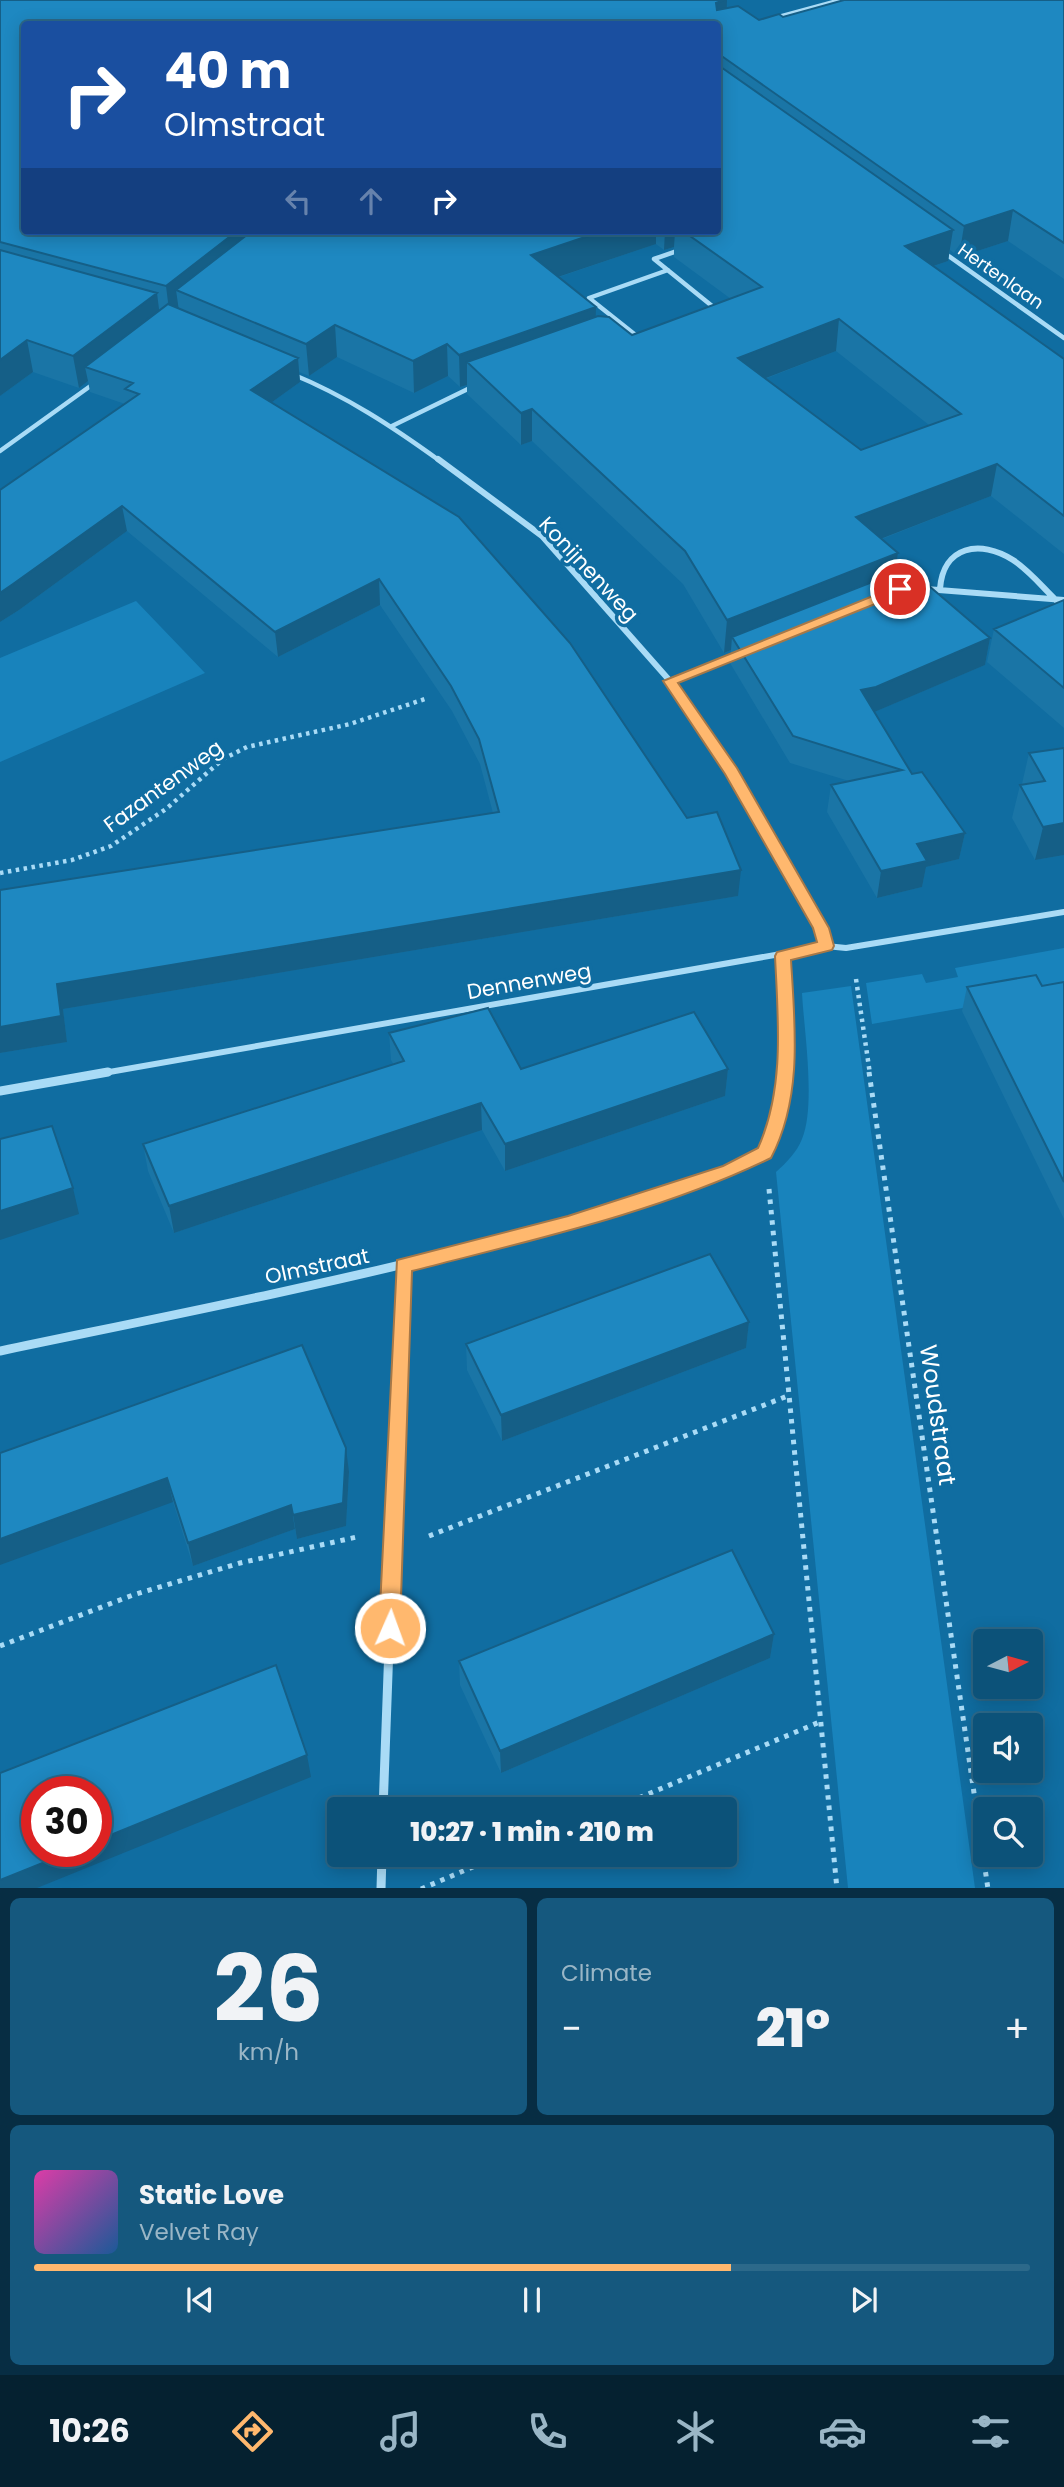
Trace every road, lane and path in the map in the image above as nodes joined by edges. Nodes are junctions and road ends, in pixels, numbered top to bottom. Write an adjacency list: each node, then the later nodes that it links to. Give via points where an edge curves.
1 (841, 0): 2 (street)
2 (767, 21)
3 (932, 244): 9 (street, Hertenlaan)
4 (690, 246): 5 (street, via 654,259)
5 (668, 270): 6 (street, via 719,310); 8 (street, via 589,298)
6 (707, 314)
7 (650, 333): 8 (street)
8 (638, 337): 10 (street)
9 (1064, 338)
10 (627, 341)
11 (282, 369): 14 (street, Konijnenweg)
12 (101, 378): 15 (street)
13 (480, 384): 14 (street)
14 (393, 426): 20 (street, Konijnenweg, via 542,536)
15 (0, 451)
16 (914, 589): 17 (street)
17 (940, 589): 18 (street); 18 (street, via 941,568 953,554 990,551 1013,561)
18 (1061, 601)
19 (747, 650): 20 (street)
20 (670, 681): 24 (street, Konijnenweg, via 731,772 821,928)
21 (425, 699): 22 (path, Fazantenweg, via 349,724 247,747 212,766 166,809 111,846 72,860)
22 (0, 873)
23 (1064, 912): 25 (street, Dennenweg)
24 (826, 946): 25 (street, Dennenweg); 26 (street, Dennenweg)
25 (846, 948): 43 (path, Woudstraat, via 858,985)
26 (783, 956): 27 (street, Dennenweg); 28 (street, via 788,1044 779,1121)
27 (0, 1091)
28 (765, 1153): 29 (street, Olmstraat, via 729,1171 568,1224); 31 (path)
29 (403, 1265): 30 (street, Olmstraat); 32 (street)
30 (0, 1351)
31 (790, 1395): 33 (path); 35 (path)
32 (393, 1529): 33 (street); 34 (path, via 240,1563 147,1591)
33 (392, 1550): 36 (street)
34 (0, 1646)
35 (822, 1721): 37 (path); 42 (path)
36 (383, 1797)
37 (641, 1797)
38 (381, 1867): 40 (street)
39 (472, 1867): 41 (path)
40 (380, 1888)
41 (421, 1888)
42 (837, 1888)
43 (988, 1888)

